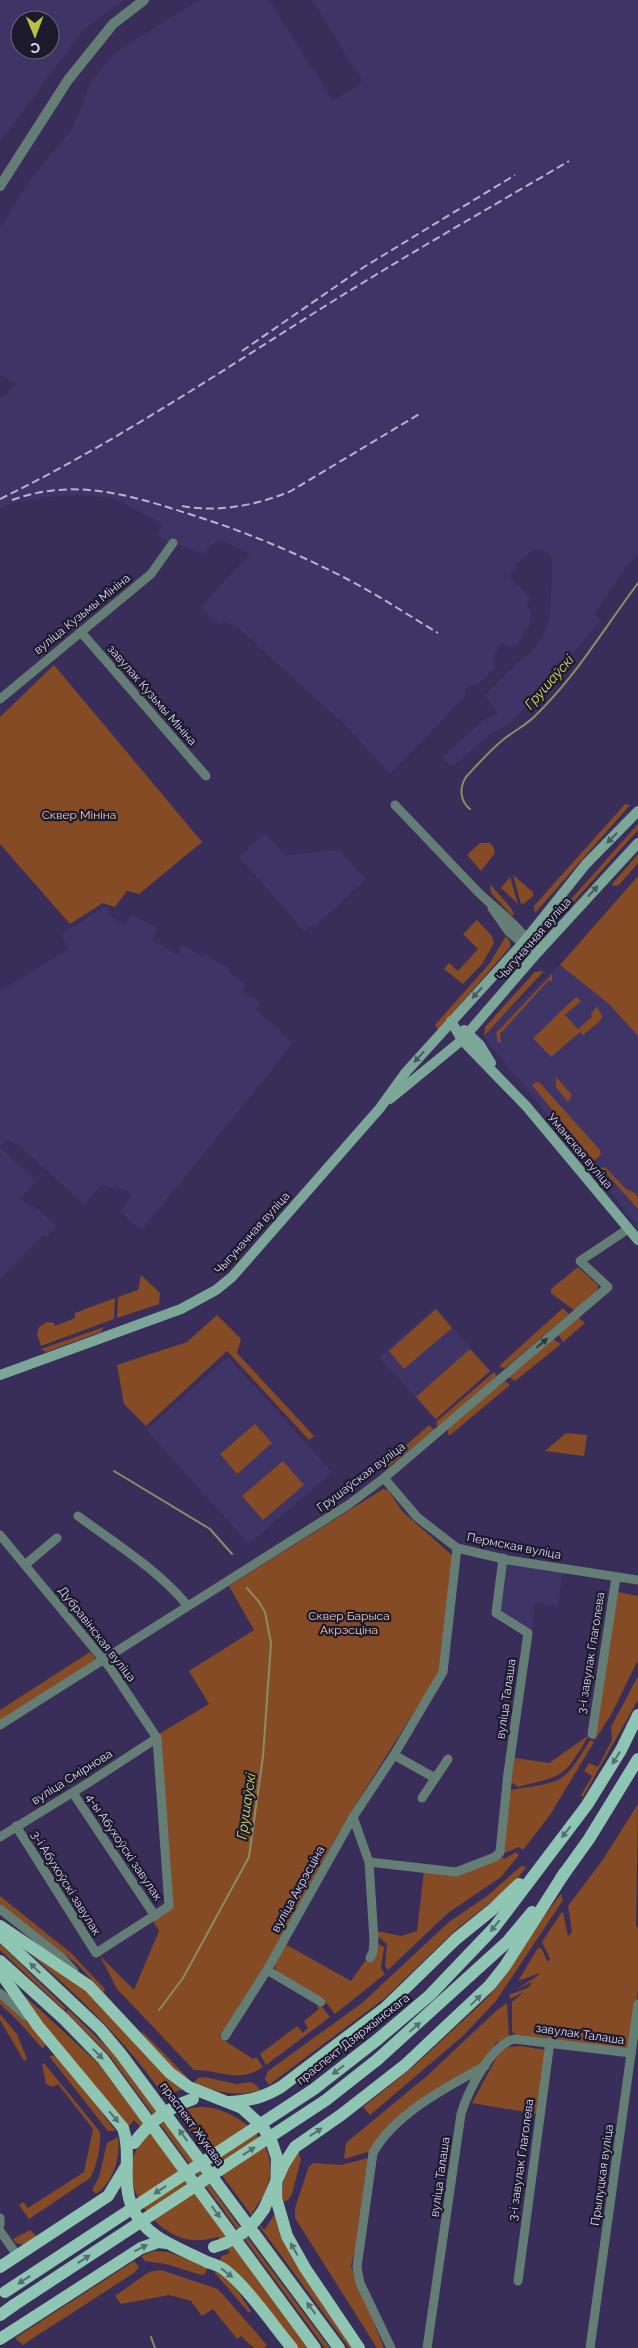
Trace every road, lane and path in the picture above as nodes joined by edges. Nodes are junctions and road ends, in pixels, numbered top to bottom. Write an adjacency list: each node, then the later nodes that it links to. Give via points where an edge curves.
1 (144, 0): 2 (street, via 113,24 68,80)
2 (0, 186)
3 (173, 543): 4 (street, вуліца Кузьмы Мініна, via 151,574)
4 (80, 631): 5 (street, вуліца Кузьмы Мініна); 6 (street, завулак Кузьмы Мініна)
5 (0, 699)
6 (206, 776)
7 (395, 805): 10 (street, Чыгуначная вуліца, via 488,901 500,921)
8 (638, 811): 10 (main road, Чыгуначная вуліца, one-way to 10, via 586,864)
9 (638, 843): 11 (main road, Чыгуначная вуліца, one-way to 9)
10 (524, 940): 11 (street); 12 (main road, Чыгуначная вуліца, one-way to 12)
11 (537, 953): 13 (main road, Чыгуначная вуліца)
12 (451, 1021): 13 (main road, Уманская вуліца); 14 (main road, Чыгуначная вуліца, one-way to 14, via 406,1072)
13 (465, 1036): 14 (main road, Чыгуначная вуліца); 15 (main road, Уманская вуліца)
14 (380, 1108): 17 (main road, Чыгуначная вуліца, via 236,1272 216,1290 181,1309)
15 (628, 1229): 16 (main road, Уманская вуліца); 18 (street, Грушаўская вуліца, one-way to 15, via 608,1287 580,1261)
16 (638, 1240)
17 (0, 1375)
18 (384, 1478): 22 (street, Пермская вуліца, via 417,1517); 27 (street, Грушаўская вуліца, via 315,1527)
19 (78, 1516): 27 (street, via 154,1572)
20 (0, 1535): 24 (street, Дубравінская вуліца)
21 (56, 1538): 24 (street)
22 (458, 1548): 23 (street, Пермская вуліца); 33 (street, вуліца Акрэсціна, via 443,1672)
23 (503, 1558): 25 (street, Пермская вуліца); 43 (street, вуліца Талаша, via 496,1613 528,1633 500,1852 462,1871 449,1872)
24 (26, 1564): 28 (street, Дубравінская вуліца)
25 (616, 1577): 26 (street, Пермская вуліца); 31 (street, 3-і завулак Глаголева)
26 (638, 1580)
27 (187, 1605): 28 (street, Грушаўская вуліца)
28 (104, 1660): 30 (street, Грушаўская вуліца); 32 (street, Дубравінская вуліца)
29 (638, 1715): 42 (main road, праспект Дзяржынскага, one-way to 42, via 587,1805)
30 (0, 1725)
31 (592, 1734)
32 (157, 1738): 37 (street, вуліца Смірнова); 46 (street, via 169,1906)
33 (394, 1755): 36 (street); 39 (street, вуліца Акрэсціна)
34 (448, 1759): 36 (street)
35 (636, 1766): 44 (main road)
36 (435, 1778): 38 (street)
37 (72, 1793): 40 (street, вуліца Смірнова); 46 (street, 4-ы Абухоўскі завулак)
38 (422, 1798)
39 (352, 1817): 43 (street); 51 (street, вуліца Акрэсціна)
40 (16, 1826): 41 (street, вуліца Смірнова); 46 (street, 3-і Абухоўскі завулак, via 96,1953)
41 (0, 1837)
42 (546, 1859): 63 (main road, via 499,1904 472,1924 385,2008 281,2087 248,2101); 74 (main road, праспект Дзяржынскага, one-way to 74, bridge, via 494,1928 430,1995 377,2040 314,2089)
43 (369, 1862): 49 (street, via 374,1940)
44 (565, 1872): 65 (main road, one-way to 44, via 295,2146 405,2065 490,1985); 75 (main road, one-way to 44, bridge, via 326,2100 378,2059 507,1942)
45 (0, 1909): 53 (street, via 61,1958)
46 (154, 1916)
47 (0, 1926): 53 (main road)
48 (0, 1935): 79 (main road, праспект Жукава, one-way to 48, via 121,2054 100,2029)
49 (370, 1958)
50 (0, 1961): 78 (main road, one-way to 78, via 64,2018 103,2059)
51 (266, 1970): 55 (street); 58 (street, вуліца Акрэсціна)
52 (0, 1972): 57 (main road)
53 (89, 1986): 63 (main road, via 170,2073 189,2087)
54 (0, 1993): 57 (street)
55 (321, 2002)
56 (638, 2004): 61 (street, Прылуцкая вуліца)
57 (38, 2026): 64 (main road, one-way to 64, via 123,2128)
58 (225, 2036)
59 (525, 2039): 60 (street, завулак Талаша); 62 (street, вуліца Талаша, via 505,2042)
60 (550, 2042): 61 (street, завулак Талаша); 73 (street, 3-і завулак Глаголева)
61 (631, 2053): 83 (street, Прылуцкая вуліца)
62 (485, 2066): 81 (street, via 454,2082 413,2111 387,2132 373,2153 357,2267); 82 (street, вуліца Талаша, via 461,2114)
63 (222, 2100): 64 (main road, bridge, via 193,2099 158,2116 134,2143); 65 (main road, via 253,2117 268,2134 277,2158)
64 (126, 2163): 69 (main road, via 129,2196 139,2220); 71 (main road, via 108,2196)
65 (276, 2182): 70 (main road, bridge, via 264,2209 245,2232 214,2247); 80 (main road, one-way to 65, via 287,2236 279,2210)
66 (0, 2218): 67 (street)
67 (0, 2225)
68 (0, 2232): 71 (street)
69 (167, 2244): 70 (main road); 76 (main road, one-way to 69, via 141,2248 158,2242)
70 (184, 2250): 77 (main road, one-way to 77, via 223,2268)
71 (17, 2256): 72 (main road)
72 (0, 2267)
73 (518, 2281)
74 (3, 2294)
75 (0, 2315)
76 (0, 2339)
77 (292, 2348)
78 (315, 2348)
79 (339, 2348)
80 (359, 2348)
81 (391, 2348)
82 (427, 2348)
83 (590, 2348)

